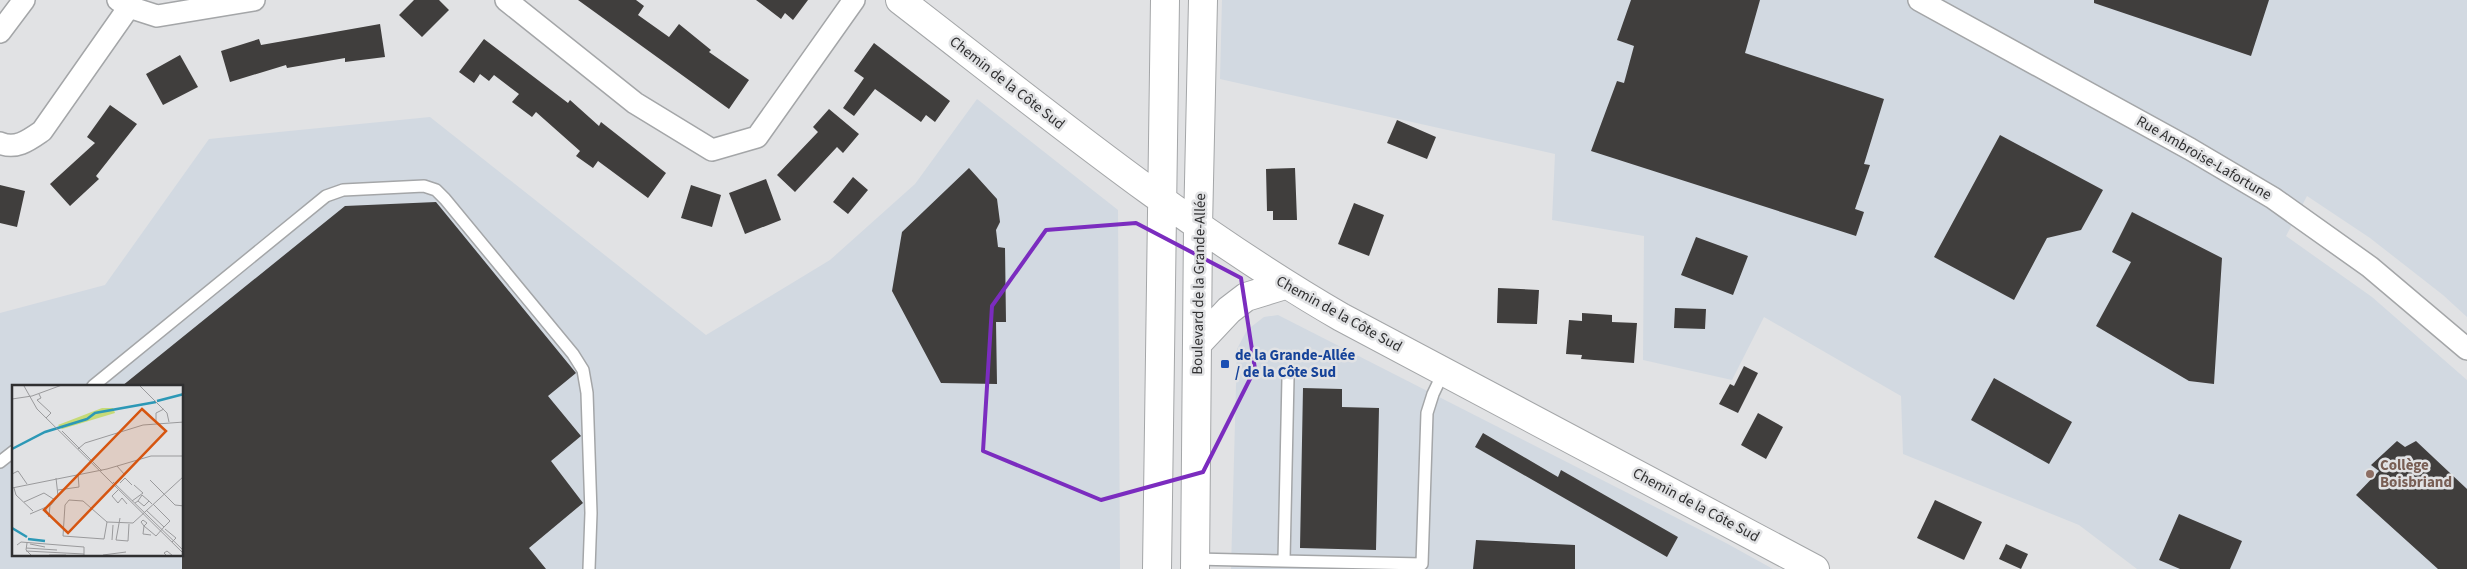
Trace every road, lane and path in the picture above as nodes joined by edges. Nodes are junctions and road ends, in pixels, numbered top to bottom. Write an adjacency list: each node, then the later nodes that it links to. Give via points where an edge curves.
1 (24, 0): 10 (street)
2 (254, 0): 9 (street, via 158,16)
3 (506, 0): 4 (street, via 635,104 712,150 757,137)
4 (854, 0)
5 (900, 0): 12 (street, Chemin de la Côte Sud)
6 (1165, 0): 12 (street)
7 (1203, 0): 13 (street, Boulevard de la Grande-Allée)
8 (1919, 0): 15 (street, Rue Ambroise-Lafortune, via 2273,198)
9 (124, 3): 11 (street, via 42,131 24,143)
10 (0, 32)
11 (0, 143)
12 (1162, 201): 13 (street, Chemin de la Côte Sud); 25 (street)
13 (1198, 227): 14 (street, Chemin de la Côte Sud); 16 (street, Boulevard de la Grande-Allée)
14 (1285, 285): 16 (street, via 1246,297 1229,310); 17 (street, Chemin de la Côte Sud)
15 (2463, 339)
16 (1198, 344): 23 (street, Boulevard de la Grande-Allée)
17 (1444, 371): 22 (lane, via 1427,413 1422,564); 26 (street, Chemin de la Côte Sud)
18 (1288, 378): 22 (lane)
19 (94, 385): 24 (lane, via 326,196 343,190 424,186 436,190 583,370 587,393)
20 (12, 453): 21 (lane)
21 (0, 462)
22 (1284, 560): 23 (lane)
23 (1195, 564)
24 (589, 569)
25 (1157, 569)
26 (1815, 569)

